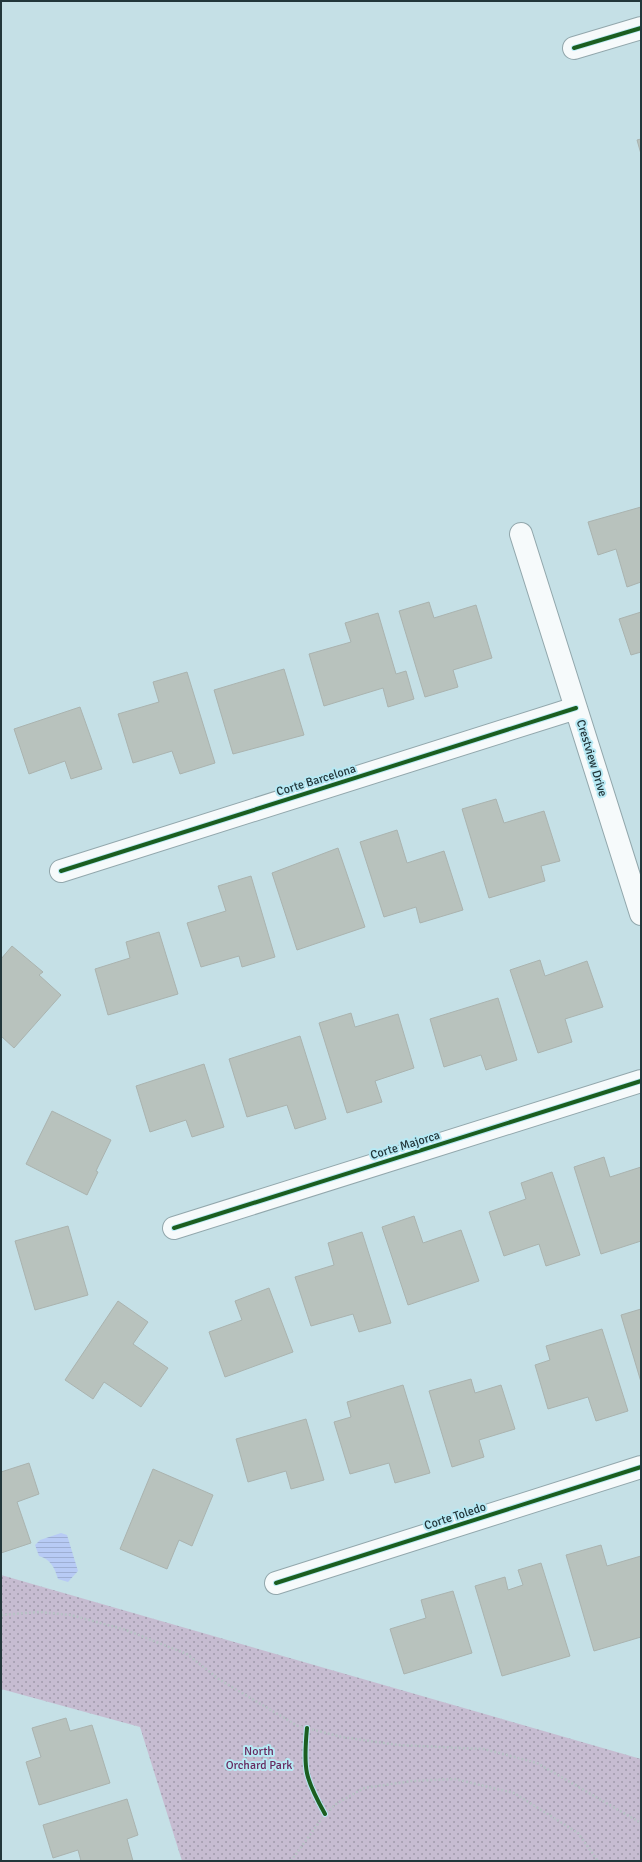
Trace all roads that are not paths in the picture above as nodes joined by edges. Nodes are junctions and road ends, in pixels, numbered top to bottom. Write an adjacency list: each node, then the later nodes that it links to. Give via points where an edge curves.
1 (641, 28): 2 (street)
2 (574, 48)
3 (521, 534): 4 (street, Crestview Drive)
4 (576, 708): 5 (street, Corte Barcelona); 6 (street, Crestview Drive)
5 (61, 871)
6 (641, 914)
7 (641, 1081): 8 (street, Corte Majorca)
8 (174, 1228)
9 (641, 1467): 10 (street, Corte Toledo)
10 (276, 1583)

